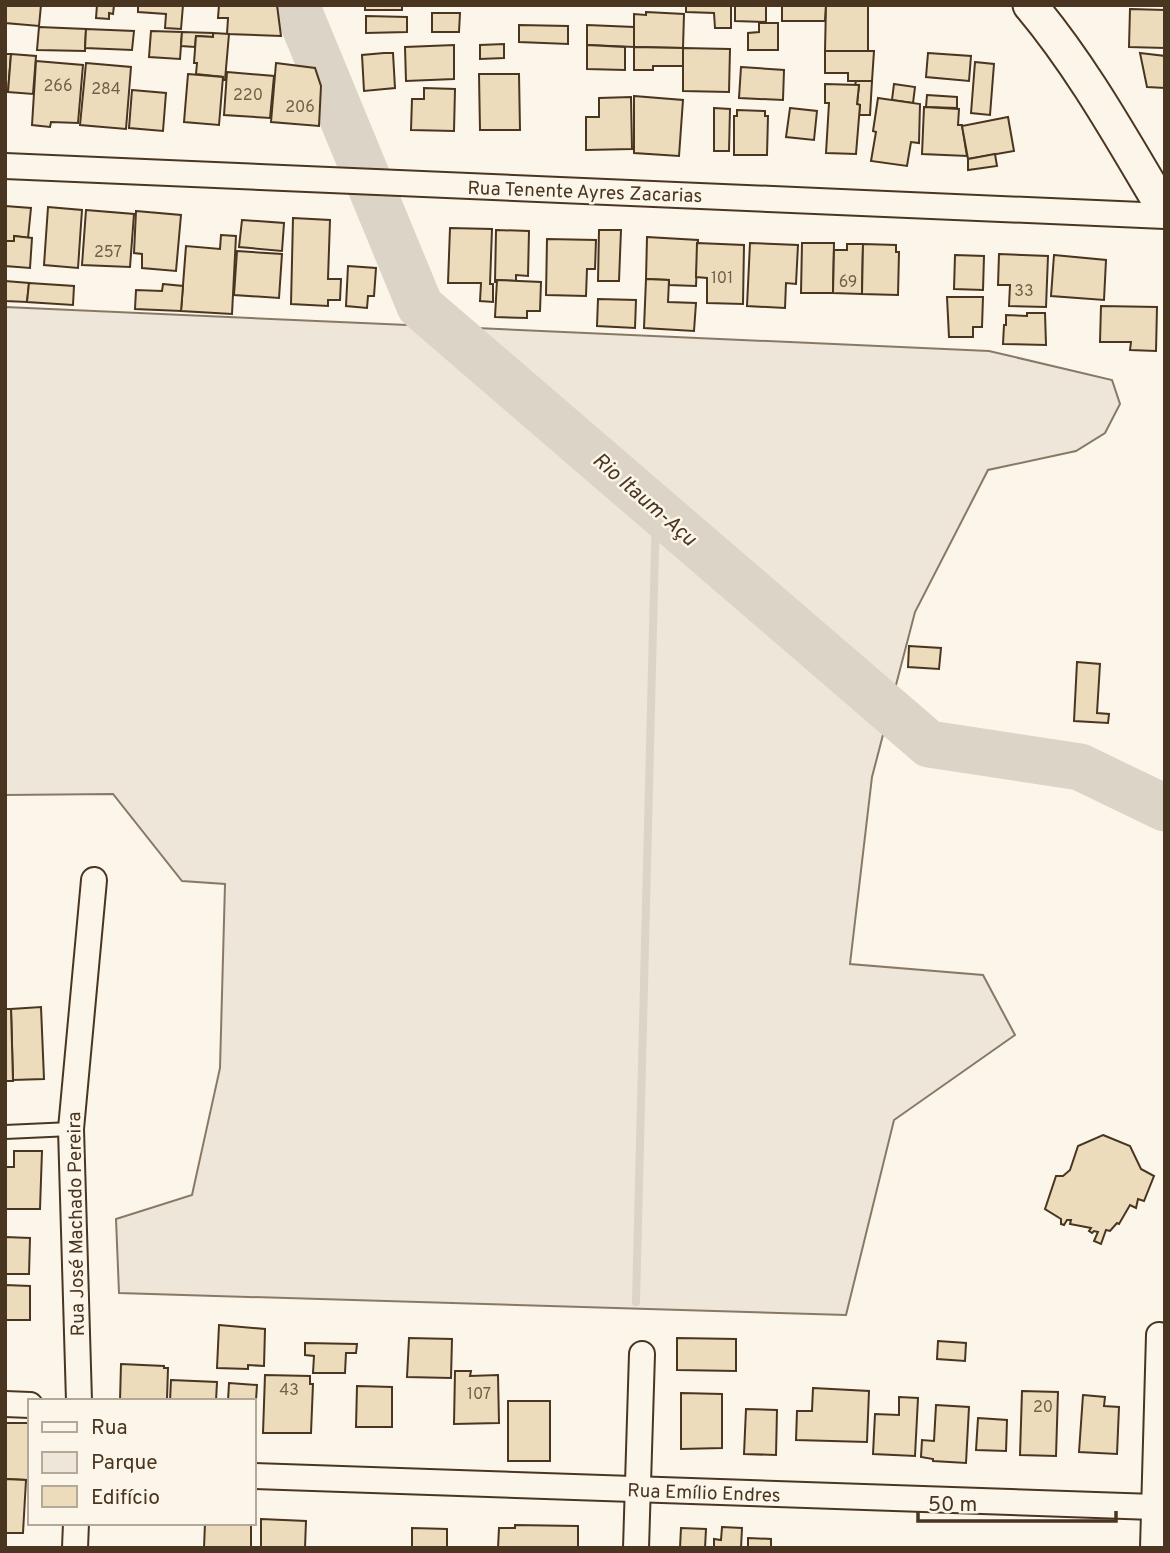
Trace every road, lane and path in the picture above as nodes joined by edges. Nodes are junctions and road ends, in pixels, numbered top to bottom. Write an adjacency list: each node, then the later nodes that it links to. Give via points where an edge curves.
1 (1030, 5): 3 (street, via 1073,61)
2 (5, 166): 3 (street, Rua Tenente Ayres Zacarias)
3 (1165, 214)
4 (94, 880): 5 (street, Rua José Machado Pereira)
5 (71, 1129): 6 (lane); 9 (street, Rua José Machado Pereira)
6 (5, 1132)
7 (1159, 1335): 14 (street)
8 (642, 1354): 13 (street)
9 (79, 1399)
10 (5, 1404): 11 (street)
11 (28, 1405)
12 (256, 1476): 13 (street, Rua Emílio Endres)
13 (638, 1490): 14 (street, Rua Emílio Endres); 17 (street)
14 (1154, 1507): 18 (street)
15 (76, 1525): 16 (street)
16 (75, 1548)
17 (636, 1548)
18 (1153, 1548)

